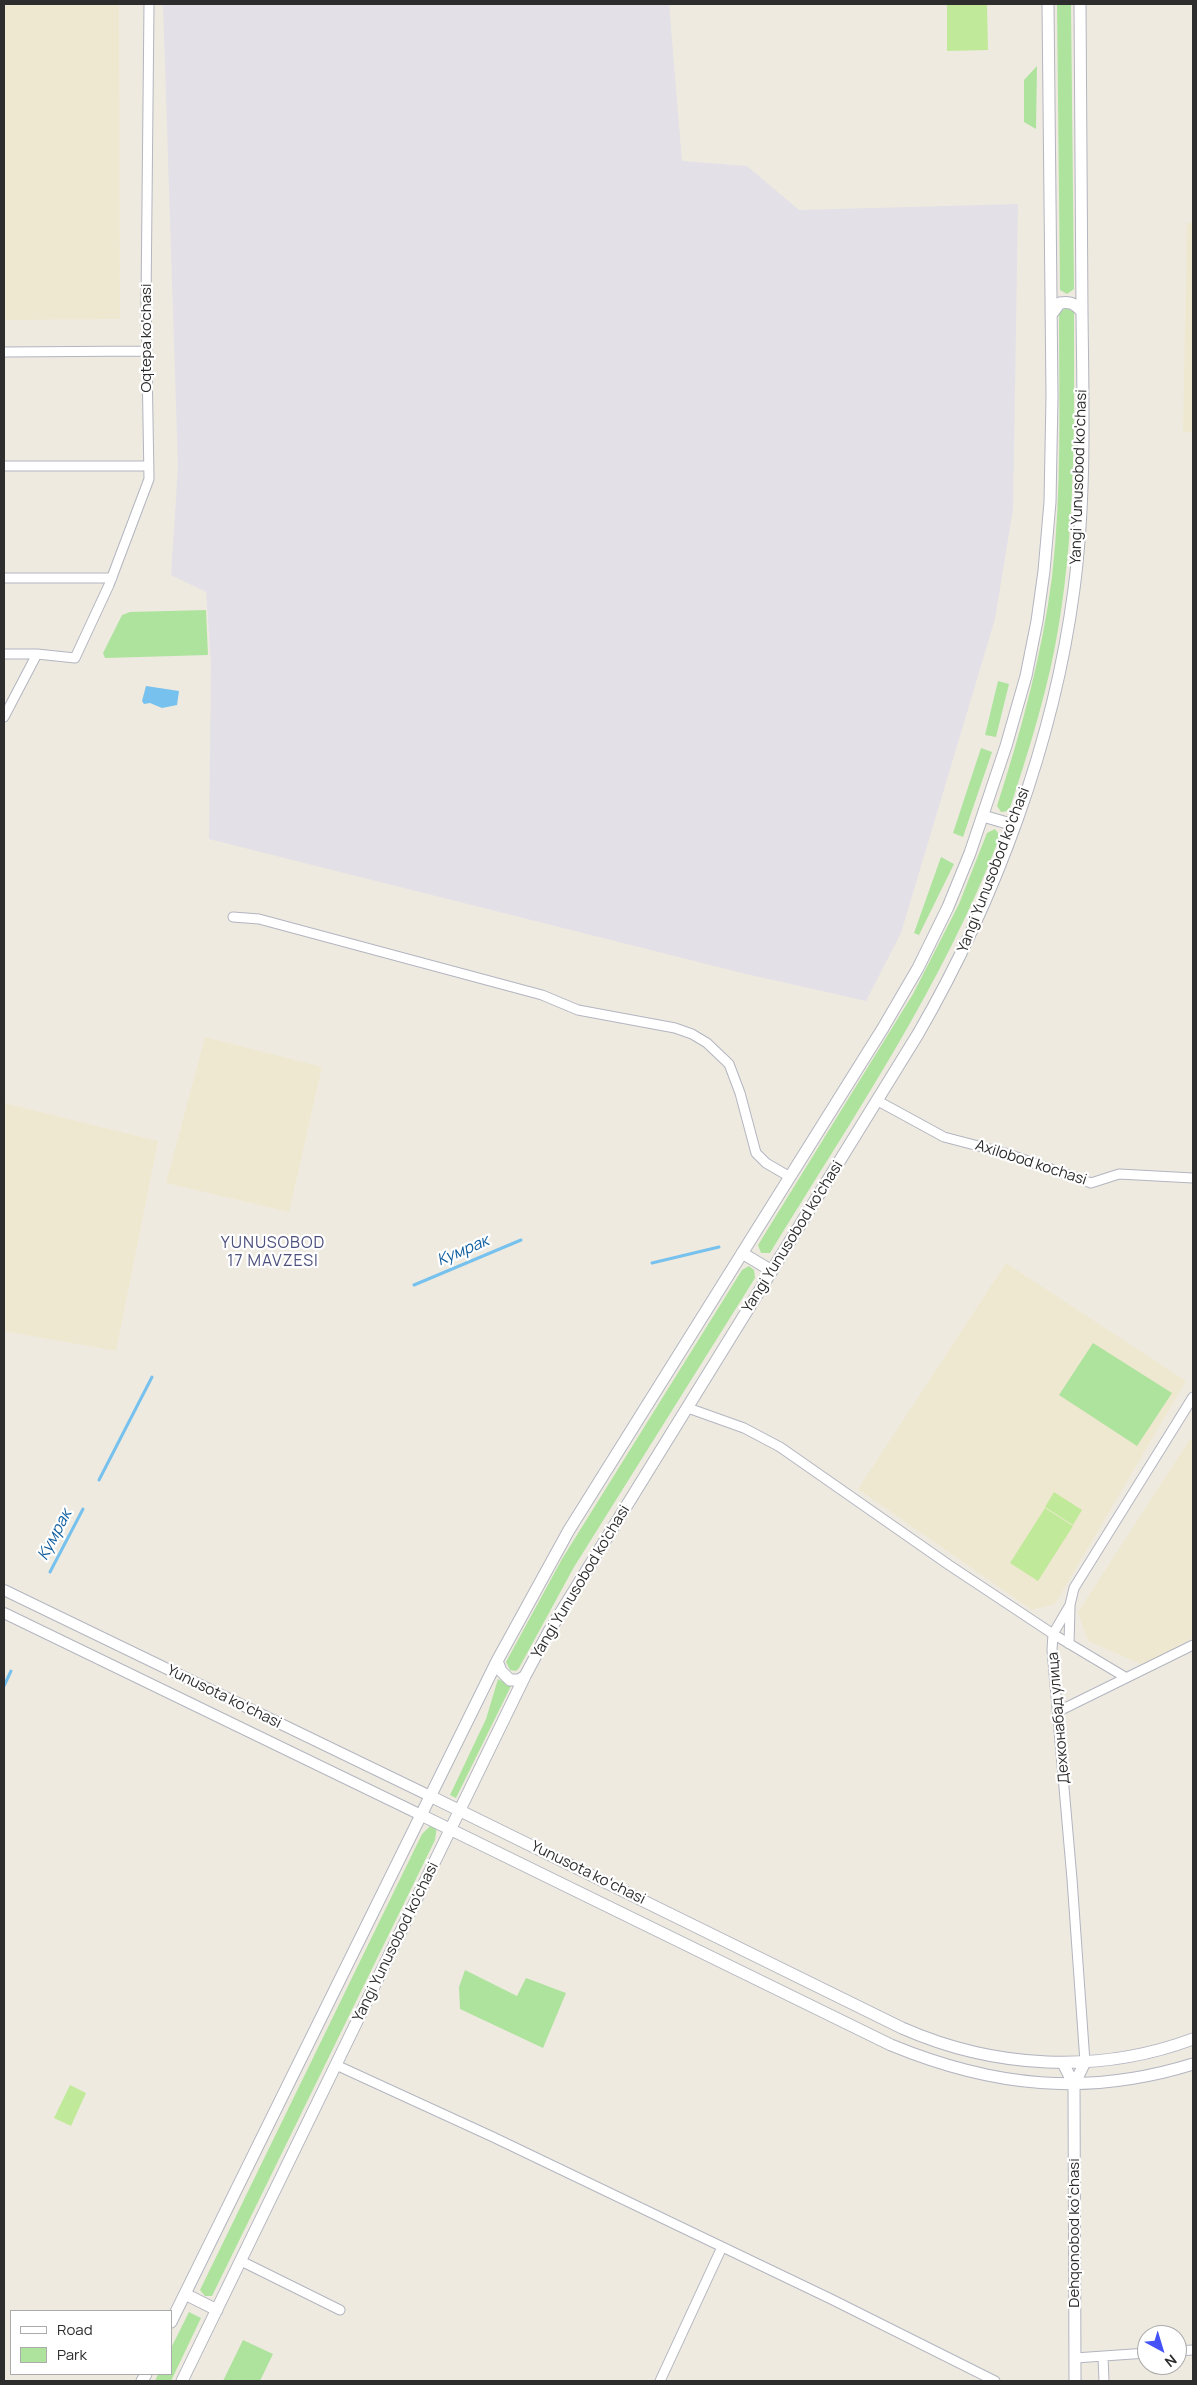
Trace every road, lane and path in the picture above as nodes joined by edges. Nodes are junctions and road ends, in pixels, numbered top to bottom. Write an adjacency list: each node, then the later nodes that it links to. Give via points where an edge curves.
1 (149, 4): 6 (street, Oqtepa ko'chasi)
2 (1048, 4): 5 (main road, Yangi Yunusobod ko'chasi)
3 (1080, 4): 4 (main road, Yangi Yunusobod ko'chasi)
4 (1082, 312): 5 (main road, via 1074,303 1067,302 1060,303); 16 (main road, Yangi Yunusobod ko'chasi, via 1083,471 1074,591 1048,715)
5 (1051, 315): 15 (main road, Yangi Yunusobod ko'chasi, via 1051,478 1044,571 1022,690)
6 (146, 351): 7 (street); 9 (street, Oqtepa ko'chasi)
7 (4, 352)
8 (4, 466): 9 (street)
9 (149, 466): 11 (street, Oqtepa ko'chasi, via 149,479)
10 (4, 578): 11 (street)
11 (112, 578): 13 (street, Oqtepa ko'chasi, via 75,658)
12 (4, 654): 13 (street)
13 (37, 654): 14 (street)
14 (4, 717)
15 (983, 816): 16 (main road); 19 (main road, Yangi Yunusobod ko'chasi, via 948,907 918,968)
16 (1014, 825): 18 (main road, Yangi Yunusobod ko'chasi, via 955,967)
17 (233, 917): 19 (street, via 259,919 542,995 578,1010 692,1034 720,1053 729,1064 756,1153)
18 (878, 1101): 20 (street, Axilobod kochasi, via 944,1137 1005,1152 1091,1183 1119,1174); 22 (main road, Yangi Yunusobod ko'chasi)
19 (790, 1177): 21 (main road, Yangi Yunusobod ko'chasi)
20 (1193, 1178)
21 (742, 1253): 22 (main road); 31 (main road, Yangi Yunusobod ko'chasi, via 569,1530)
22 (772, 1271): 24 (main road, Yangi Yunusobod ko'chasi)
23 (1193, 1397): 26 (street, via 1074,1588)
24 (688, 1408): 28 (street, Дехконабад улица, via 744,1428 780,1447); 32 (main road, Yangi Yunusobod ko'chasi, via 548,1633)
25 (4, 1590): 35 (street, Yunusota koʻchasi)
26 (1070, 1605): 28 (street); 29 (street)
27 (4, 1612): 37 (street, Yunusota koʻchasi)
28 (1053, 1634): 29 (street); 34 (street, Дехконабад улица)
29 (1069, 1644): 33 (street)
30 (1193, 1645): 33 (street)
31 (497, 1661): 32 (main road, via 510,1680); 35 (main road, Yangi Yunusobod ko'chasi)
32 (525, 1676): 36 (main road, Yangi Yunusobod ko'chasi)
33 (1125, 1678): 34 (street)
34 (1059, 1711): 40 (street, Дехконабад улица)
35 (430, 1796): 36 (main road, Yunusota koʻchasi); 37 (main road, Yangi Yunusobod ko'chasi)
36 (460, 1811): 38 (main road, Yangi Yunusobod ko'chasi); 41 (main road, Yunusota koʻchasi, via 925,2038 989,2056)
37 (421, 1815): 38 (main road, Yunusota koʻchasi); 47 (main road, Yangi Yunusobod ko'chasi)
38 (451, 1829): 43 (main road, Yangi Yunusobod ko'chasi); 44 (main road, Yunusota koʻchasi, via 891,2045 928,2060 983,2074 1040,2084)
39 (1193, 2038): 40 (main road, Yunusota koʻchasi, via 1137,2055)
40 (1085, 2062): 41 (main road, Yunusota koʻchasi); 44 (main road, Дехконабад улица)
41 (1062, 2063): 44 (main road)
42 (1193, 2064): 44 (main road, Yunusota koʻchasi, via 1141,2077)
43 (336, 2065): 45 (street); 46 (main road, Yangi Yunusobod ko'chasi)
44 (1074, 2085): 53 (main road, Dehqonobod koʻchasi)
45 (722, 2247): 55 (street); 56 (street)
46 (241, 2260): 48 (main road, Yangi Yunusobod ko'chasi); 49 (street)
47 (185, 2294): 48 (main road); 50 (main road, Yangi Yunusobod ko'chasi)
48 (217, 2310): 54 (main road, Yangi Yunusobod ko'chasi)
49 (340, 2310)
50 (172, 2320)
51 (1137, 2354): 52 (street)
52 (1103, 2357): 53 (street); 58 (street)
53 (1075, 2358): 57 (main road, Dehqonobod koʻchasi)
54 (182, 2381)
55 (660, 2381)
56 (995, 2381)
57 (1075, 2381)
58 (1104, 2381)

